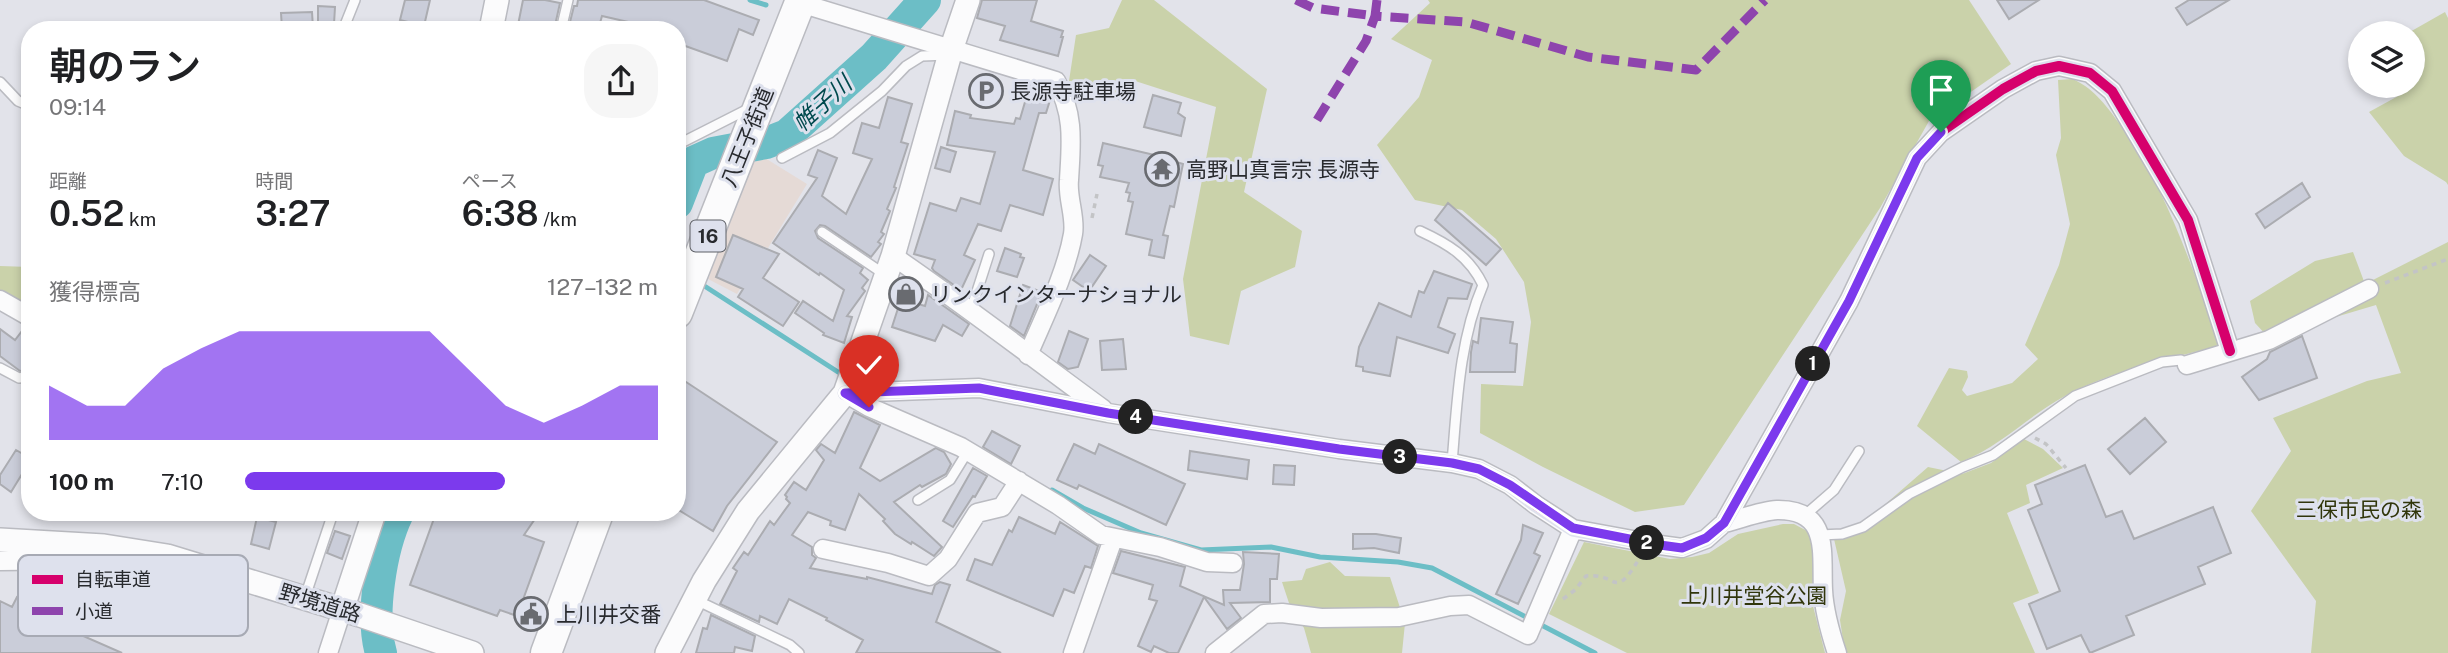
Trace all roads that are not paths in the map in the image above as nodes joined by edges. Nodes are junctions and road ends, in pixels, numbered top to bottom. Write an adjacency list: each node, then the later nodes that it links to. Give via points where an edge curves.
1 (355, 0): 6 (lane)
2 (497, 0): 7 (street)
3 (568, 0): 8 (lane)
4 (968, 0): 9 (street)
5 (800, 1): 9 (street); 12 (highway, 八王子街道 / 16)
6 (347, 21)
7 (493, 21)
8 (563, 21)
9 (951, 52): 14 (lane, via 922,56 906,66 830,133); 18 (street); 25 (street, via 1056,81 1066,99 1073,145 1068,184 1074,232 1055,293)
10 (0, 82): 11 (lane)
11 (21, 102)
12 (755, 116): 13 (lane); 20 (highway, 八王子街道 / 16)
13 (686, 142)
14 (782, 158)
15 (1420, 230): 33 (lane, via 1466,258 1483,285 1459,375)
16 (822, 232): 18 (lane)
17 (989, 254): 22 (lane)
18 (890, 266): 22 (street); 29 (street)
19 (2369, 289): 24 (street, via 2269,340)
20 (686, 290)
21 (0, 300): 23 (street)
22 (971, 310): 25 (street)
23 (21, 312)
24 (2230, 351): 26 (street); 40 (street, via 2188,220 2112,91 2090,74 2059,66 2036,71 1941,132 1917,158 1849,301)
25 (1028, 355): 30 (street)
26 (2187, 365): 42 (lane, via 2181,360 2162,362 2075,397 1993,455 1909,494 1863,527)
27 (0, 368): 28 (lane)
28 (21, 378)
29 (845, 393): 30 (street, via 979,388); 31 (street); 54 (street, via 748,511)
30 (1108, 413): 33 (street)
31 (968, 451): 34 (street); 35 (lane, via 950,480)
32 (1858, 451): 36 (lane, via 1834,490)
33 (1452, 463): 41 (street, via 1479,469 1510,485)
34 (1019, 481): 43 (street); 46 (street, via 1002,507 976,513 948,559 929,576)
35 (918, 500)
36 (1804, 516): 40 (street, via 1777,510); 42 (street)
37 (330, 521): 53 (lane)
38 (372, 521): 55 (street)
39 (595, 521): 58 (highway)
40 (1724, 523): 41 (street, via 1706,538 1682,548)
41 (1573, 528): 62 (street, via 1528,635 1469,605 1399,617 1264,614)
42 (1820, 535): 63 (street, via 1826,614)
43 (1114, 539): 51 (street, via 1207,562); 61 (street)
44 (0, 540): 45 (street, 野境道路)
45 (92, 545): 47 (street); 48 (street, 野境道路)
46 (823, 549)
47 (88, 555)
48 (162, 555)
49 (0, 561): 50 (street)
50 (18, 561)
51 (1233, 563)
52 (248, 581): 53 (street, 野境道路)
53 (304, 598): 55 (street, 野境道路)
54 (694, 599): 59 (street); 60 (lane)
55 (351, 613): 56 (street); 57 (street, 野境道路)
56 (328, 653)
57 (472, 653)
58 (546, 653)
59 (667, 653)
60 (799, 653)
61 (1073, 653)
62 (1215, 653)
63 (1837, 653)

